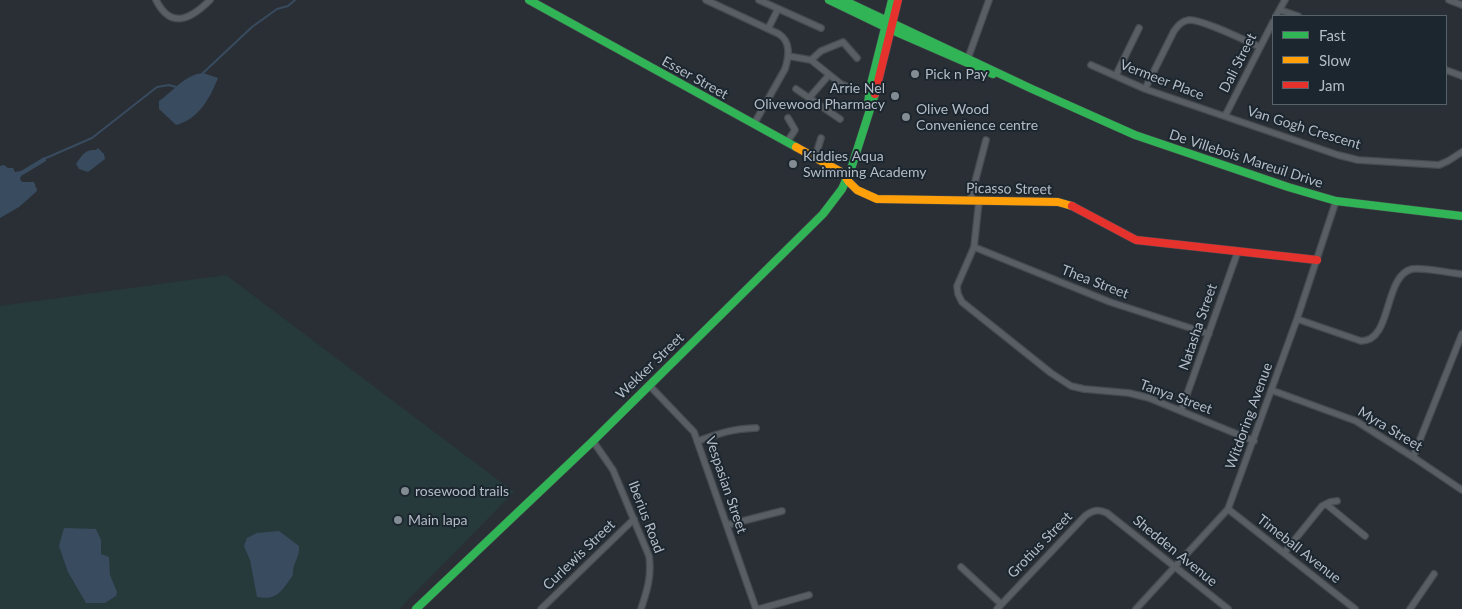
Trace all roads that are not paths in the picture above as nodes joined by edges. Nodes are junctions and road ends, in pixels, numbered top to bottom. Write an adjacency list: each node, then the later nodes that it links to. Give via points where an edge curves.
1 (156, 0): 2 (street, via 164,13 179,19 194,14)
2 (210, 0)
3 (529, 0): 40 (street, Esser Street)
4 (706, 0): 22 (street)
5 (759, 0): 14 (street)
6 (829, 0): 19 (street, De Villebois Mareuil Drive)
7 (843, 0): 19 (street, De Villebois Mareuil Drive)
8 (892, 0): 19 (street, Wekker Street)
9 (898, 0): 19 (street, Wekker Street)
10 (990, 0): 27 (street)
11 (1285, 0): 15 (street)
12 (1449, 0): 13 (street)
13 (1462, 5)
14 (778, 9): 20 (street); 22 (street)
15 (1280, 10): 16 (street); 17 (street)
16 (1277, 15)
17 (1295, 15)
18 (1272, 24): 23 (street, Dali Street)
19 (889, 25): 27 (street, De Villebois Mareuil Drive); 46 (street, Wekker Street, via 878,84)
20 (821, 28)
21 (1139, 28): 31 (street)
22 (768, 29): 24 (street, via 785,39)
23 (1260, 47): 35 (street, via 1194,20 1186,20 1178,24); 37 (street, Dali Street)
24 (788, 56): 26 (street); 40 (street, via 785,69)
25 (856, 58): 26 (street, via 842,42)
26 (811, 60): 30 (street)
27 (968, 60): 48 (street, De Villebois Mareuil Drive, via 1135,135)
28 (1091, 65): 31 (street, Vermeer Place)
29 (1447, 70): 32 (street)
30 (830, 75): 33 (street); 36 (street)
31 (1116, 76): 35 (street, Vermeer Place)
32 (1462, 76)
33 (851, 88)
34 (796, 89): 36 (street)
35 (1145, 89): 37 (street, Vermeer Place)
36 (809, 98): 39 (street)
37 (1225, 116): 44 (street, Van Gogh Crescent, via 1358,160 1439,165)
38 (788, 118): 43 (street, via 795,130)
39 (840, 119)
40 (754, 124): 43 (street, Esser Street)
41 (821, 138): 45 (street)
42 (986, 140): 47 (street)
43 (787, 142): 45 (street, Esser Street)
44 (1462, 152)
45 (815, 158): 46 (street, Esser Street, via 843,173)
46 (846, 180): 47 (street, Picasso Street, via 863,194 877,199); 57 (street, Wekker Street, via 823,214)
47 (974, 201): 50 (street); 51 (street, Picasso Street, via 1064,203 1136,240)
48 (1336, 202): 49 (street, De Villebois Mareuil Drive); 52 (street, Witdoring Avenue)
49 (1462, 216)
50 (974, 246): 55 (street, Thea Street, via 1110,302); 59 (street, Tanya Street, via 957,286 959,297 1051,373 1084,390 1129,393)
51 (1238, 251): 52 (street, Picasso Street); 55 (street, Natasha Street)
52 (1317, 260): 54 (street, Witdoring Avenue)
53 (1462, 274): 54 (street, via 1412,269 1402,275 1378,333 1367,341)
54 (1297, 319): 58 (street, Witdoring Avenue)
55 (1209, 334): 59 (street, Natasha Street)
56 (1462, 334): 64 (street)
57 (648, 385): 61 (street, Wekker Street); 62 (street, Vespasian Street, via 691,427)
58 (1271, 390): 63 (street, Witdoring Avenue); 64 (street, Myra Street, via 1356,421)
59 (1181, 411): 63 (street, Tanya Street)
60 (756, 428): 62 (street, via 729,430)
61 (593, 441): 71 (street, Iberius Road, via 613,470); 80 (street, Wekker Street)
62 (698, 441): 72 (street, Vespasian Street)
63 (1254, 441): 68 (street, Witdoring Avenue)
64 (1413, 457): 65 (street, Myra Street)
65 (1462, 490)
66 (1337, 501): 67 (street)
67 (1326, 504): 73 (street); 74 (street)
68 (1228, 509): 74 (street, Timeball Avenue); 75 (street, Witdoring Avenue)
69 (782, 511): 72 (street)
70 (1107, 513): 75 (street, Shedden Avenue); 79 (street, Grotius Street, via 1091,511)
71 (634, 519): 81 (street, Curlewis Street); 82 (street, Iberius Road, via 651,568)
72 (727, 525): 83 (street, Vespasian Street)
73 (1365, 536)
74 (1284, 553): 86 (street, Timeball Avenue)
75 (1175, 566): 84 (street, Witdoring Avenue); 85 (street, Shedden Avenue)
76 (964, 567): 79 (street)
77 (1434, 574): 87 (street)
78 (809, 595): 83 (street)
79 (1001, 605)
80 (416, 609)
81 (541, 609)
82 (642, 609)
83 (757, 609)
84 (1136, 609)
85 (1228, 609)
86 (1355, 609)
87 (1410, 609)

